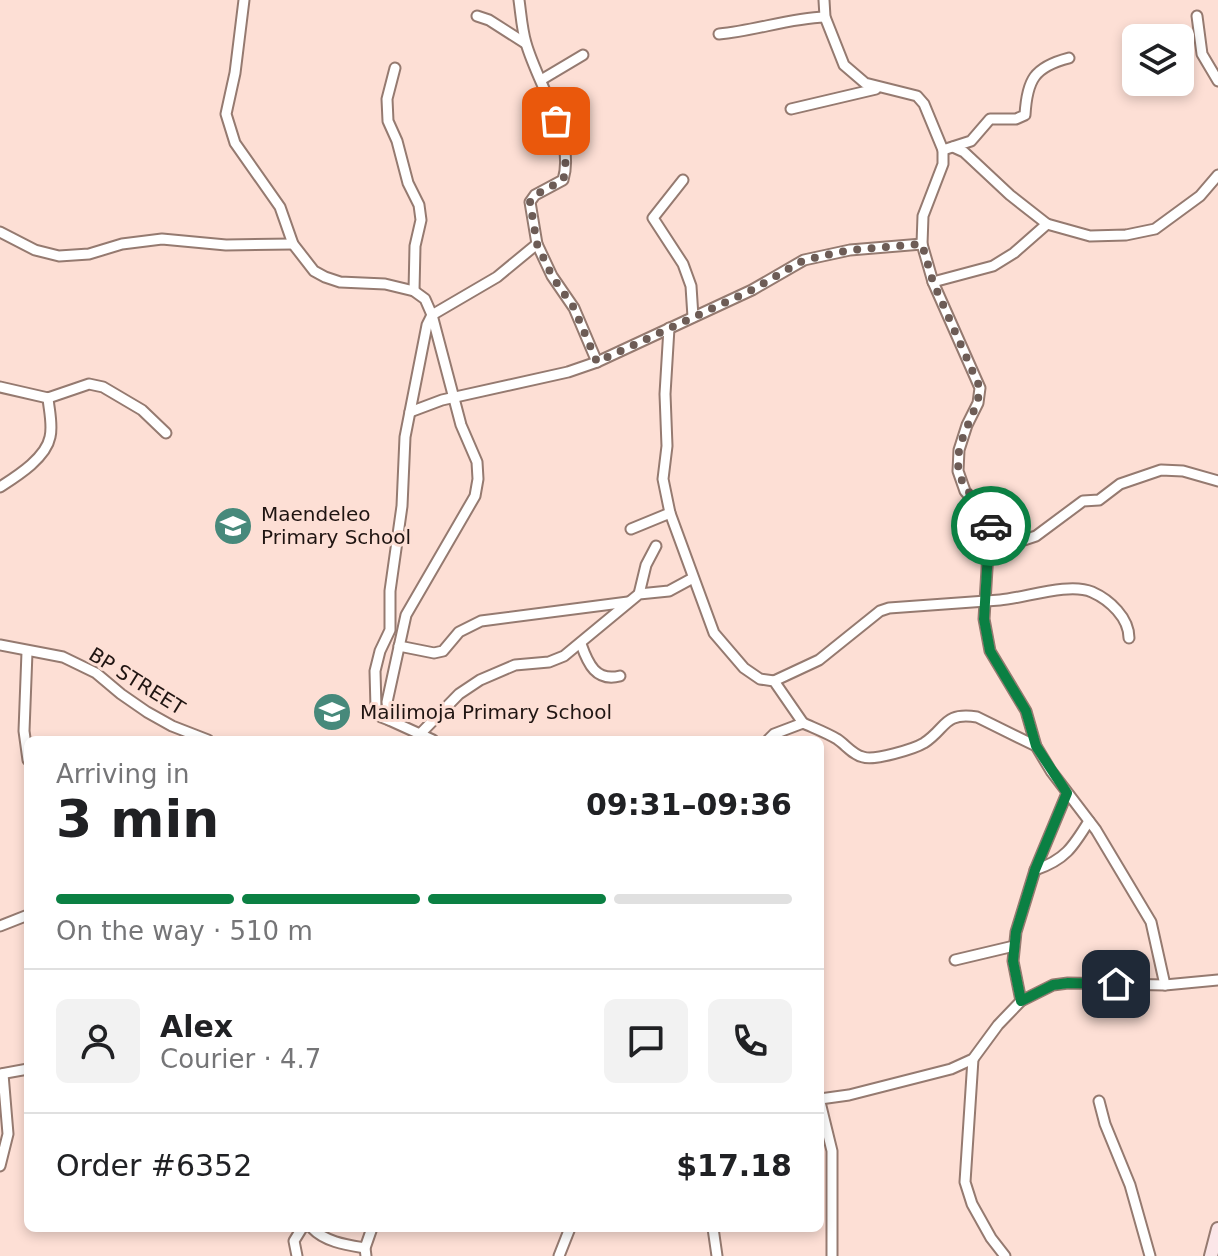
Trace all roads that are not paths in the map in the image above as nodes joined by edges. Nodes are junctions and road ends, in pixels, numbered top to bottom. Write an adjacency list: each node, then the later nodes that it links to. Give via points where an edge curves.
1 (244, 0): 21 (street, via 226,114 235,143 280,207)
2 (519, 0): 8 (street)
3 (824, 0): 6 (street)
4 (477, 16): 8 (street)
5 (1197, 16): 13 (street, via 1202,54)
6 (825, 17): 7 (street); 14 (street, via 844,65)
7 (719, 34)
8 (525, 43): 12 (street)
9 (583, 55): 12 (street)
10 (1069, 58): 16 (street, via 1048,64 1032,78 1025,115 990,119 971,141)
11 (395, 68): 25 (street, via 388,121 421,220)
12 (541, 80): 22 (street, via 566,170 563,180 530,202)
13 (1218, 81)
14 (879, 88): 15 (street); 16 (street, via 917,96)
15 (791, 109)
16 (948, 148): 19 (street, via 964,152); 23 (street, via 923,216)
17 (1218, 175): 19 (street, via 1200,196 1155,229 1090,236)
18 (683, 180): 27 (street, via 653,218 683,264)
19 (1047, 224): 24 (street, via 993,266)
20 (0, 232): 21 (street, via 59,256 162,239)
21 (293, 244): 25 (street, via 325,277)
22 (537, 244): 26 (street, via 497,277); 29 (street)
23 (922, 244): 24 (street); 27 (street, via 804,260)
24 (933, 282): 40 (street, via 980,388 959,450 958,471 965,491 989,520 993,537)
25 (414, 291): 26 (street)
26 (432, 315): 31 (street); 33 (street)
27 (693, 317): 28 (street)
28 (669, 328): 29 (street); 37 (street, via 663,479)
29 (597, 362): 31 (street)
30 (0, 387): 32 (street)
31 (454, 397): 33 (street); 48 (street, via 477,462 475,496 406,615)
32 (48, 398): 34 (street, via 89,384 103,387 142,410); 36 (street, via 46,447)
33 (410, 412): 52 (street, via 390,630 375,671 376,708)
34 (166, 433)
35 (1218, 481): 40 (street, via 1161,470 1120,484 1099,500 1083,501 1036,536)
36 (0, 487)
37 (670, 513): 38 (street); 41 (street)
38 (631, 529)
39 (656, 546): 42 (street)
40 (988, 552): 43 (street)
41 (693, 578): 42 (street, via 663,593); 51 (street, via 714,633 744,668)
42 (639, 594): 44 (street)
43 (985, 601): 45 (street, via 1051,590 1090,591 1118,611); 51 (street, via 880,611 819,660); 59 (street, via 990,651 1026,711)
44 (628, 602): 46 (street); 48 (street, via 481,621 434,653)
45 (1129, 638)
46 (581, 644): 50 (street, via 598,674); 54 (street, via 549,662 515,665 480,680)
47 (0, 645): 49 (street, BP STREET)
48 (399, 646): 52 (street, via 387,702)
49 (27, 652): 55 (street); 56 (street, BP STREET, via 74,662 147,712)
50 (620, 676)
51 (774, 681): 53 (street)
52 (389, 720): 54 (street)
53 (803, 723): 58 (street); 59 (street, via 869,758 925,742 945,721 967,715)
54 (421, 733): 57 (street)
55 (25, 736)
56 (198, 736)
57 (426, 736)
58 (772, 736)
59 (1036, 746): 60 (street)
60 (1067, 793): 61 (street); 62 (street)
61 (1089, 821): 62 (street, via 1055,863); 68 (street, via 1151,922)
62 (1035, 870): 65 (street)
63 (24, 917): 64 (street)
64 (0, 926)
65 (1014, 946): 66 (street); 69 (street)
66 (955, 960)
67 (1218, 980): 68 (street)
68 (1165, 985): 69 (street, via 1068,983)
69 (1021, 1001): 70 (street)
70 (973, 1059): 73 (street); 88 (street, via 965,1182 972,1204)
71 (24, 1070): 72 (street)
72 (2, 1074): 76 (street, via 8,1134)
73 (824, 1100)
74 (1099, 1101): 89 (street)
75 (824, 1118): 87 (street, via 832,1151)
76 (0, 1166)
77 (1218, 1229): 90 (street)
78 (296, 1232): 84 (street)
79 (316, 1232): 83 (street)
80 (371, 1232): 83 (street)
81 (568, 1232): 85 (street)
82 (714, 1232): 86 (street)
83 (366, 1252)
84 (297, 1256)
85 (559, 1256)
86 (717, 1256)
87 (832, 1256)
88 (1005, 1256)
89 (1150, 1256)
90 (1211, 1256)

